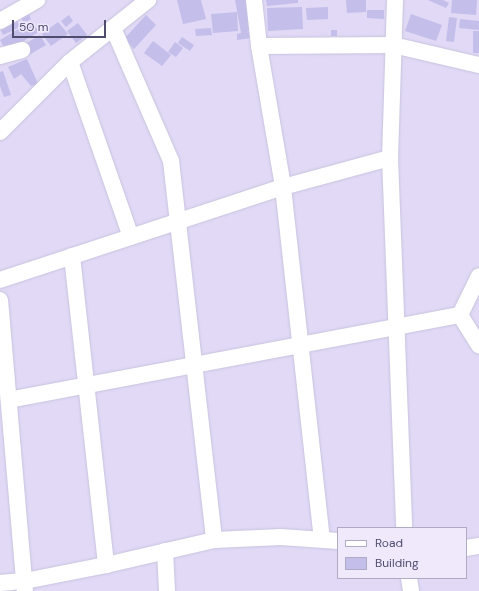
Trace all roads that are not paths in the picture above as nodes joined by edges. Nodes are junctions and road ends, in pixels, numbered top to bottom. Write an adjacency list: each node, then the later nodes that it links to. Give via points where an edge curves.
1 (37, 0): 5 (street)
2 (148, 0): 6 (street)
3 (254, 0): 8 (street)
4 (395, 0): 7 (street)
5 (0, 21)
6 (113, 28): 11 (street); 16 (street, via 171,161)
7 (393, 45): 8 (street); 12 (street); 14 (street)
8 (259, 46): 15 (street)
9 (22, 50): 10 (street)
10 (1, 51)
11 (70, 62): 13 (street); 17 (street)
12 (479, 65)
13 (0, 132)
14 (390, 158): 15 (street); 23 (street)
15 (283, 187): 16 (street); 24 (street)
16 (178, 222): 17 (street); 26 (street)
17 (131, 237): 18 (street)
18 (72, 256): 19 (street); 27 (street)
19 (0, 280)
20 (477, 286): 22 (street)
21 (0, 300): 28 (street)
22 (460, 315): 23 (street); 25 (street)
23 (396, 327): 24 (street); 30 (street)
24 (300, 345): 26 (street); 31 (street)
25 (479, 345)
26 (194, 365): 27 (street); 32 (street)
27 (86, 386): 28 (street); 37 (street)
28 (9, 400): 29 (street)
29 (8, 471): 40 (street)
30 (404, 527)
31 (322, 539): 32 (street, via 281,537); 33 (street)
32 (214, 540): 36 (street)
33 (337, 541)
34 (479, 546): 35 (street)
35 (467, 548)
36 (166, 551): 37 (street); 41 (street)
37 (106, 565): 40 (street)
38 (409, 579): 42 (street)
39 (0, 583): 40 (street)
40 (25, 586)
41 (167, 591)
42 (411, 591)

